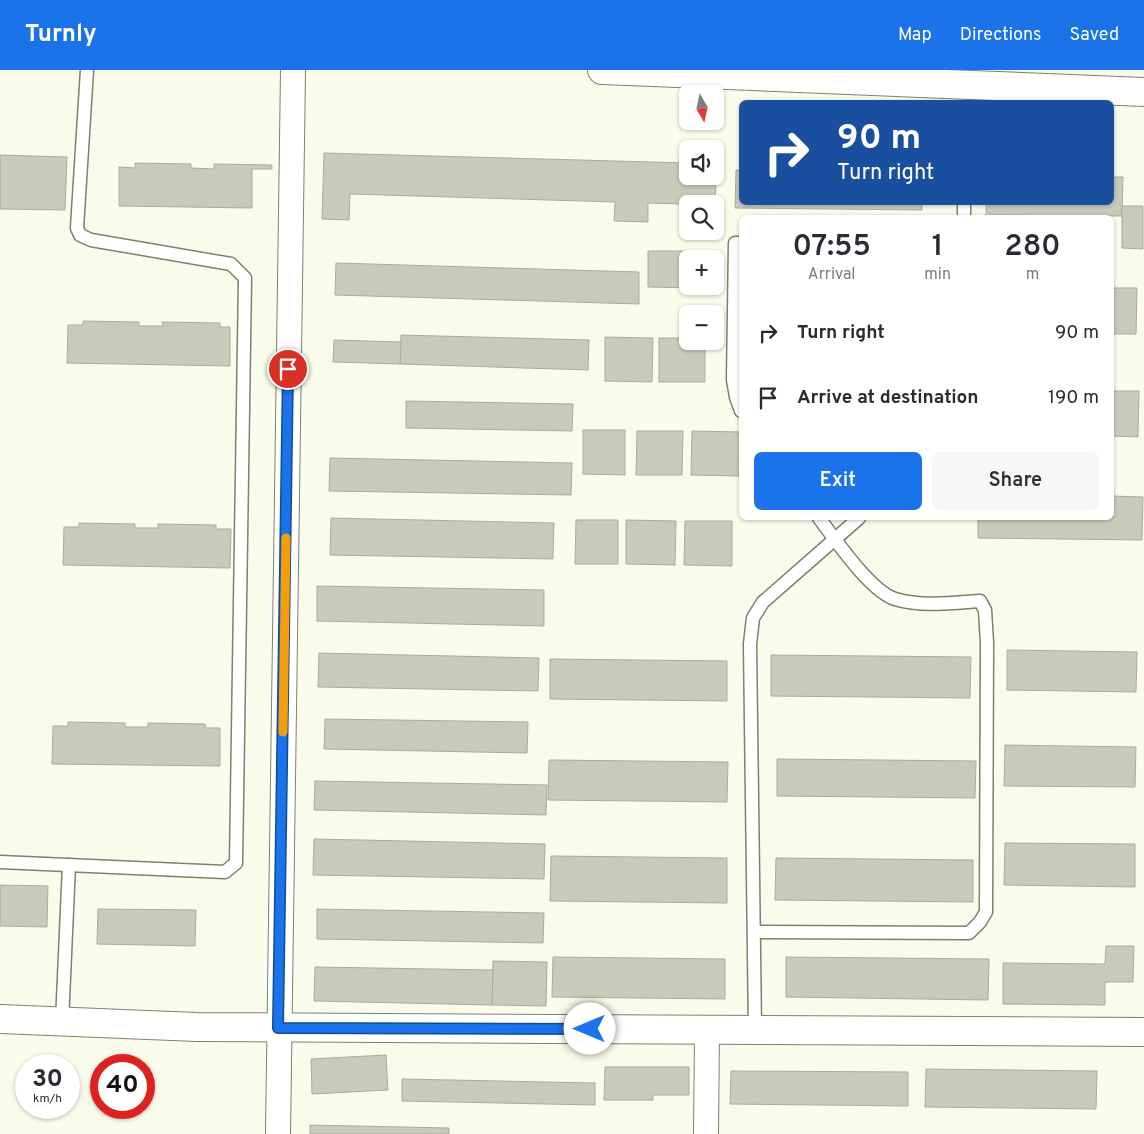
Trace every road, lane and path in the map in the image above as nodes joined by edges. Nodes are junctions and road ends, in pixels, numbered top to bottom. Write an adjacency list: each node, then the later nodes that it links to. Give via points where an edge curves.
1 (87, 70): 12 (lane, via 77,228 80,235 92,240 231,264 245,278 236,863 225,872)
2 (293, 70): 16 (street)
3 (602, 70): 4 (street)
4 (723, 73): 5 (street, via 967,89)
5 (1144, 92)
6 (739, 243): 7 (lane, via 735,243 733,380)
7 (739, 405)
8 (821, 520): 10 (lane)
9 (857, 520): 10 (lane)
10 (835, 538): 13 (lane, via 763,602 754,618 750,644); 13 (lane, via 877,588 894,599 921,603 980,601 985,610 988,643 986,912 969,932)
11 (0, 862): 12 (lane)
12 (69, 865): 15 (lane)
13 (754, 932): 18 (lane)
14 (0, 1020): 15 (street)
15 (62, 1022): 16 (street)
16 (278, 1028): 17 (street); 20 (street)
17 (707, 1030): 18 (street); 21 (street)
18 (755, 1030): 19 (street)
19 (1144, 1032)
20 (278, 1134)
21 (706, 1134)

